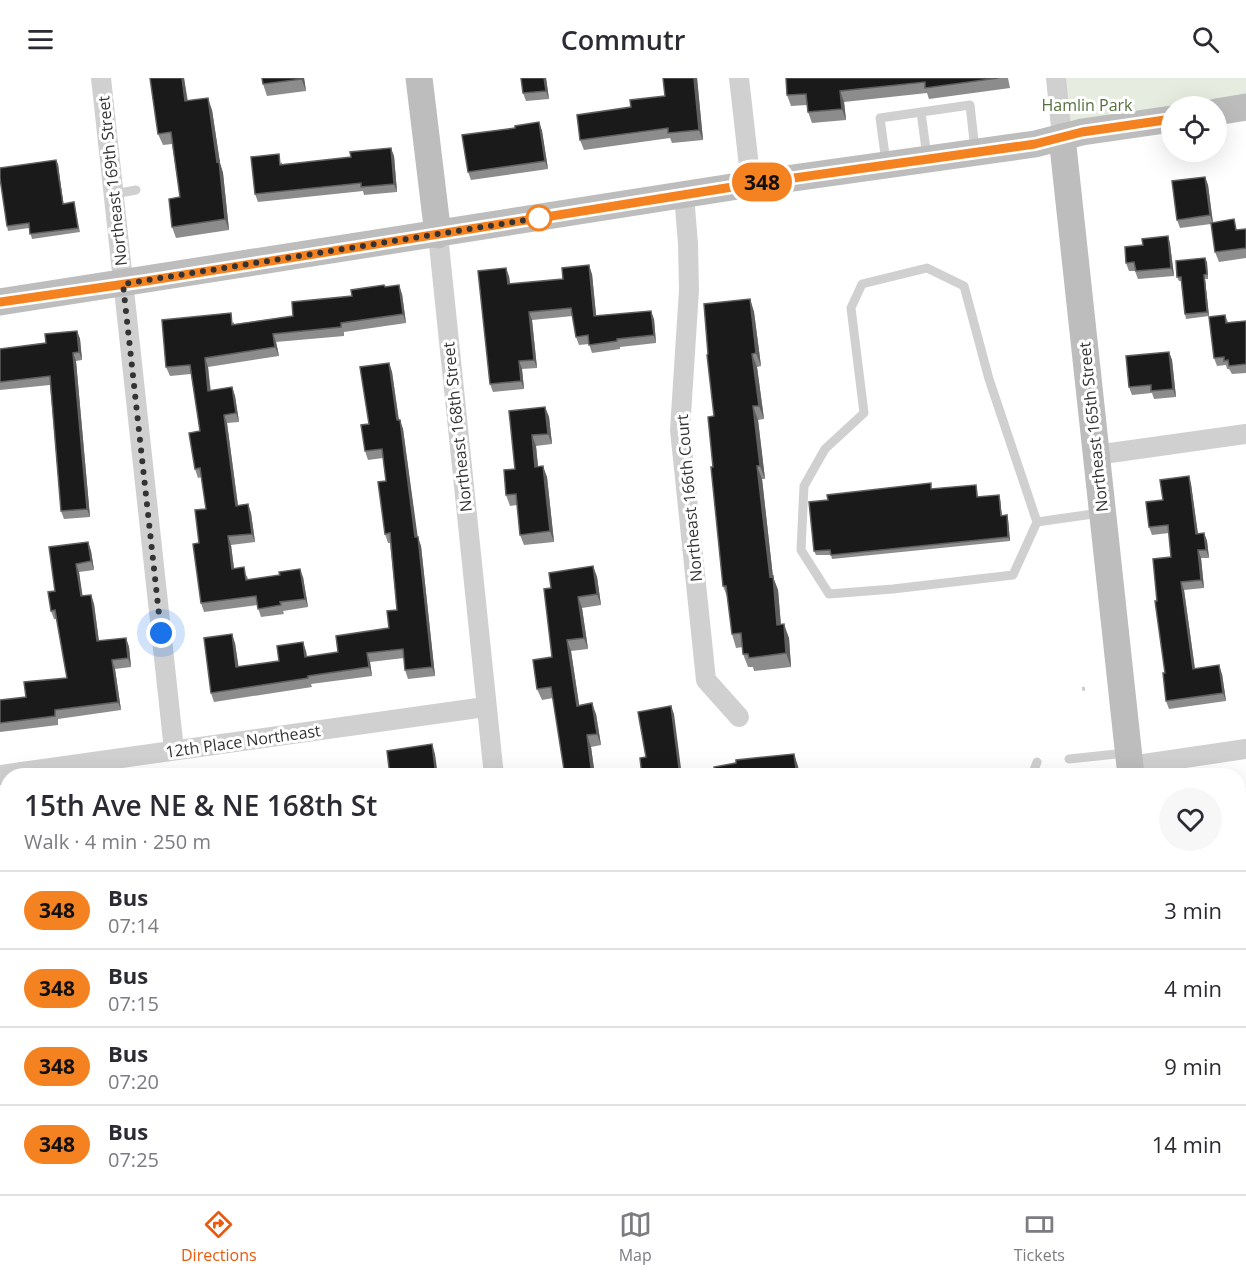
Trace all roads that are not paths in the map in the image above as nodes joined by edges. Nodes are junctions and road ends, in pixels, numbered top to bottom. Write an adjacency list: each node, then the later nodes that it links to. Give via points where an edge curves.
1 (101, 78): 15 (street, Northeast 169th Street)
2 (419, 78): 17 (main road, Northeast 168th Street)
3 (739, 78): 13 (street)
4 (1056, 78): 9 (street, Northeast 165th Street)
5 (1246, 107): 6 (main road)
6 (1227, 110)
7 (921, 112): 10 (lane, via 970,105); 11 (lane); 12 (lane, via 880,118)
8 (1161, 121): 9 (main road)
9 (1062, 137): 10 (main road); 21 (main road, Northeast 165th Street)
10 (975, 152): 11 (main road)
11 (927, 159): 12 (main road)
12 (886, 165): 13 (main road)
13 (751, 184): 16 (main road)
14 (136, 190): 15 (lane)
15 (114, 194): 18 (street, Northeast 169th Street)
16 (684, 195): 17 (main road); 25 (street, Northeast 166th Court, via 689,290 680,430 706,680)
17 (438, 235): 18 (main road); 24 (street, Northeast 168th Street)
18 (123, 284): 19 (main road); 27 (street, Northeast 169th Street)
19 (0, 302)
20 (1246, 434): 21 (street)
21 (1096, 455): 22 (main road, Northeast 165th Street)
22 (1102, 512): 23 (lane); 30 (main road, Northeast 165th Street)
23 (1037, 522): 23 (lane, via 989,379 964,285 927,268 862,284 851,308 864,413 825,449 804,486 801,550 829,594 1013,575)
24 (485, 707): 27 (street, 12th Place Northeast); 32 (street, Northeast 168th Street)
25 (739, 717)
26 (1246, 749): 30 (street)
27 (174, 750): 31 (street, 12th Place Northeast)
28 (1069, 759): 30 (lane)
29 (1037, 762): 33 (lane)
30 (1130, 765)
31 (49, 768)
32 (493, 768)
33 (1035, 768)

